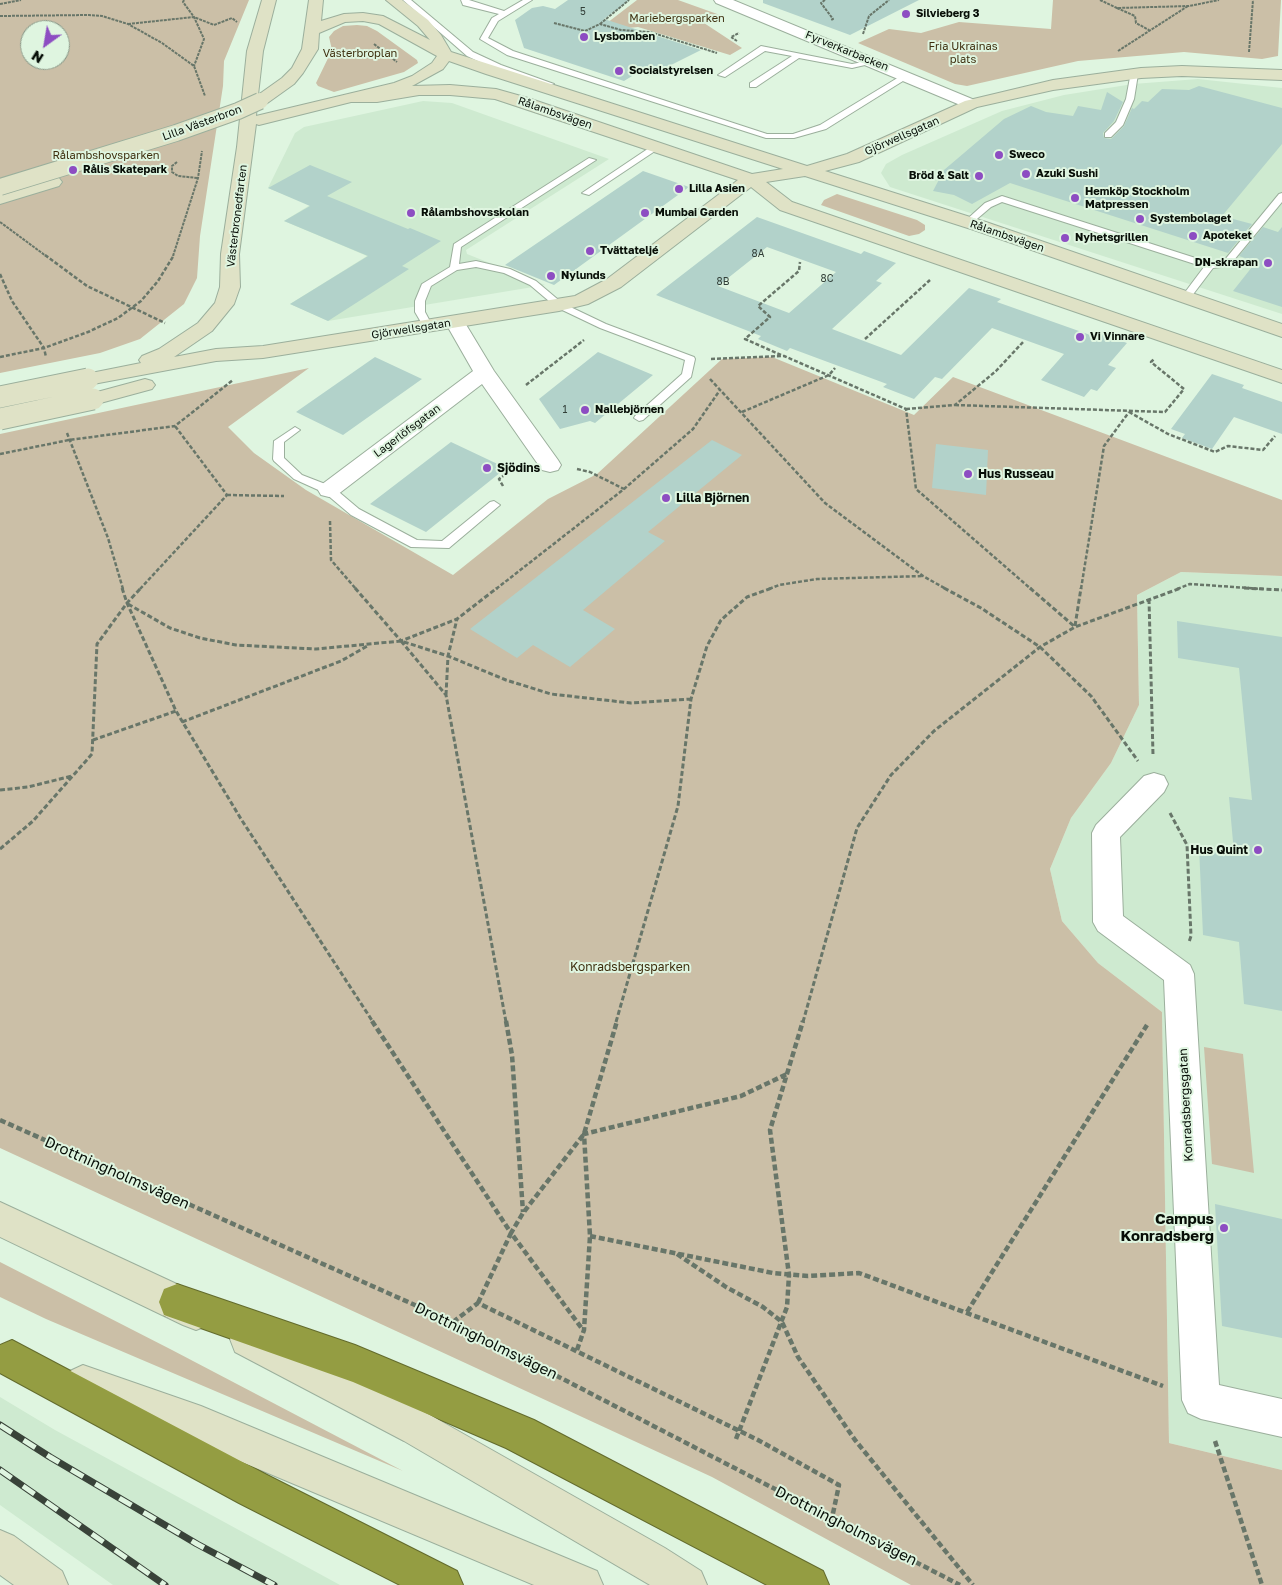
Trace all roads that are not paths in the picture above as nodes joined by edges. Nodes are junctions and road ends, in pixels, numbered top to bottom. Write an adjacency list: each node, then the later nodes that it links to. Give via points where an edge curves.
1 (269, 0): 45 (street, Västerbronedfarten, via 255,51 230,254 230,287 224,304 205,327 166,353)
2 (316, 0): 9 (street)
3 (393, 0): 11 (street, via 423,23 436,38)
4 (407, 0): 23 (lane, via 470,54 498,67 642,114)
5 (465, 0): 8 (lane, via 466,3)
6 (528, 0): 8 (lane)
7 (721, 0): 13 (street, Fyrverkarbacken)
8 (506, 14): 17 (lane, via 495,20 484,39 510,53 766,136 794,136 824,127)
9 (312, 31): 10 (street); 11 (street, via 344,18 383,20)
10 (310, 49): 15 (street, via 315,58); 30 (street, Lilla Västerbron, bridge, via 288,81 260,101 238,111)
11 (444, 55): 21 (street, via 438,66 417,79); 23 (street, Rålambsvägen)
12 (798, 55): 13 (lane, via 852,66); 16 (lane, via 764,48); 19 (lane)
13 (874, 62): 17 (street, Fyrverkarbacken)
14 (1134, 74): 18 (street, Gjörwellsgatan, via 1182,71); 22 (street, Gjörwellsgatan, via 1053,85); 24 (lane, via 1130,99 1120,123)
15 (312, 75)
16 (722, 75)
17 (907, 76): 22 (street, Fyrverkarbacken)
18 (1282, 76)
19 (753, 84)
20 (311, 94): 21 (street, via 320,99)
21 (344, 99): 25 (street, Rålambsvägen, via 419,90 496,94); 33 (street, Lilla Västerbron, via 259,120)
22 (971, 104): 28 (street, Gjörwellsgatan, via 853,158)
23 (653, 124): 26 (street, Rålambsvägen)
24 (1108, 135)
25 (655, 147): 29 (street, Rålambsvägen); 31 (lane)
26 (730, 148): 28 (street, Rålambsvägen); 29 (street, Rålambsvägen, via 748,163)
27 (592, 160): 37 (lane, via 457,246)
28 (806, 171): 29 (street, Gjörwellsgatan); 34 (street, Rålambsvägen)
29 (751, 179): 35 (street, Rålambsvägen, via 786,206); 39 (street, Gjörwellsgatan, via 614,283 581,300)
30 (0, 187)
31 (586, 193)
32 (1282, 196): 36 (lane, via 1226,264)
33 (0, 199)
34 (974, 224): 35 (street, via 939,236 934,244); 36 (lane, via 988,205 1002,199); 38 (street, Rålambsvägen)
35 (948, 261): 44 (street, Rålambsvägen)
36 (1210, 266): 38 (lane)
37 (454, 268): 39 (lane, via 476,264 508,271 533,283); 41 (lane, via 427,284 420,301 420,312)
38 (1185, 298): 42 (street, Rålambsvägen)
39 (558, 305): 40 (street, Gjörwellsgatan); 47 (lane, via 690,360 687,375)
40 (455, 322): 41 (street, Gjörwellsgatan); 43 (street)
41 (428, 326): 45 (street, Gjörwellsgatan, via 262,352)
42 (1282, 331)
43 (484, 372): 50 (street); 51 (street, Lagerlöfsgatan)
44 (1282, 376)
45 (91, 389): 46 (street, Gjörwellsgatan, bridge); 48 (street, Gjörwellsgatan, bridge)
46 (0, 396)
47 (639, 418)
48 (0, 419)
49 (294, 430): 51 (lane, via 280,441 278,459 298,478)
50 (550, 465)
51 (329, 490): 52 (lane, via 355,512 415,544 445,545)
52 (494, 505)
53 (1154, 784): 57 (street, Konradsbergsgatan, via 1106,833 1108,922 1180,974 1201,1400)
54 (0, 1219): 55 (street)
55 (177, 1302): 62 (street, via 417,1428); 63 (highway, via 355,1364 520,1434)
56 (6, 1355): 60 (highway, via 253,1489); 61 (street, via 201,1425)
57 (1282, 1418)
58 (0, 1550): 59 (street)
59 (48, 1585)
60 (444, 1585)
61 (583, 1585)
62 (687, 1585)
63 (809, 1585)

